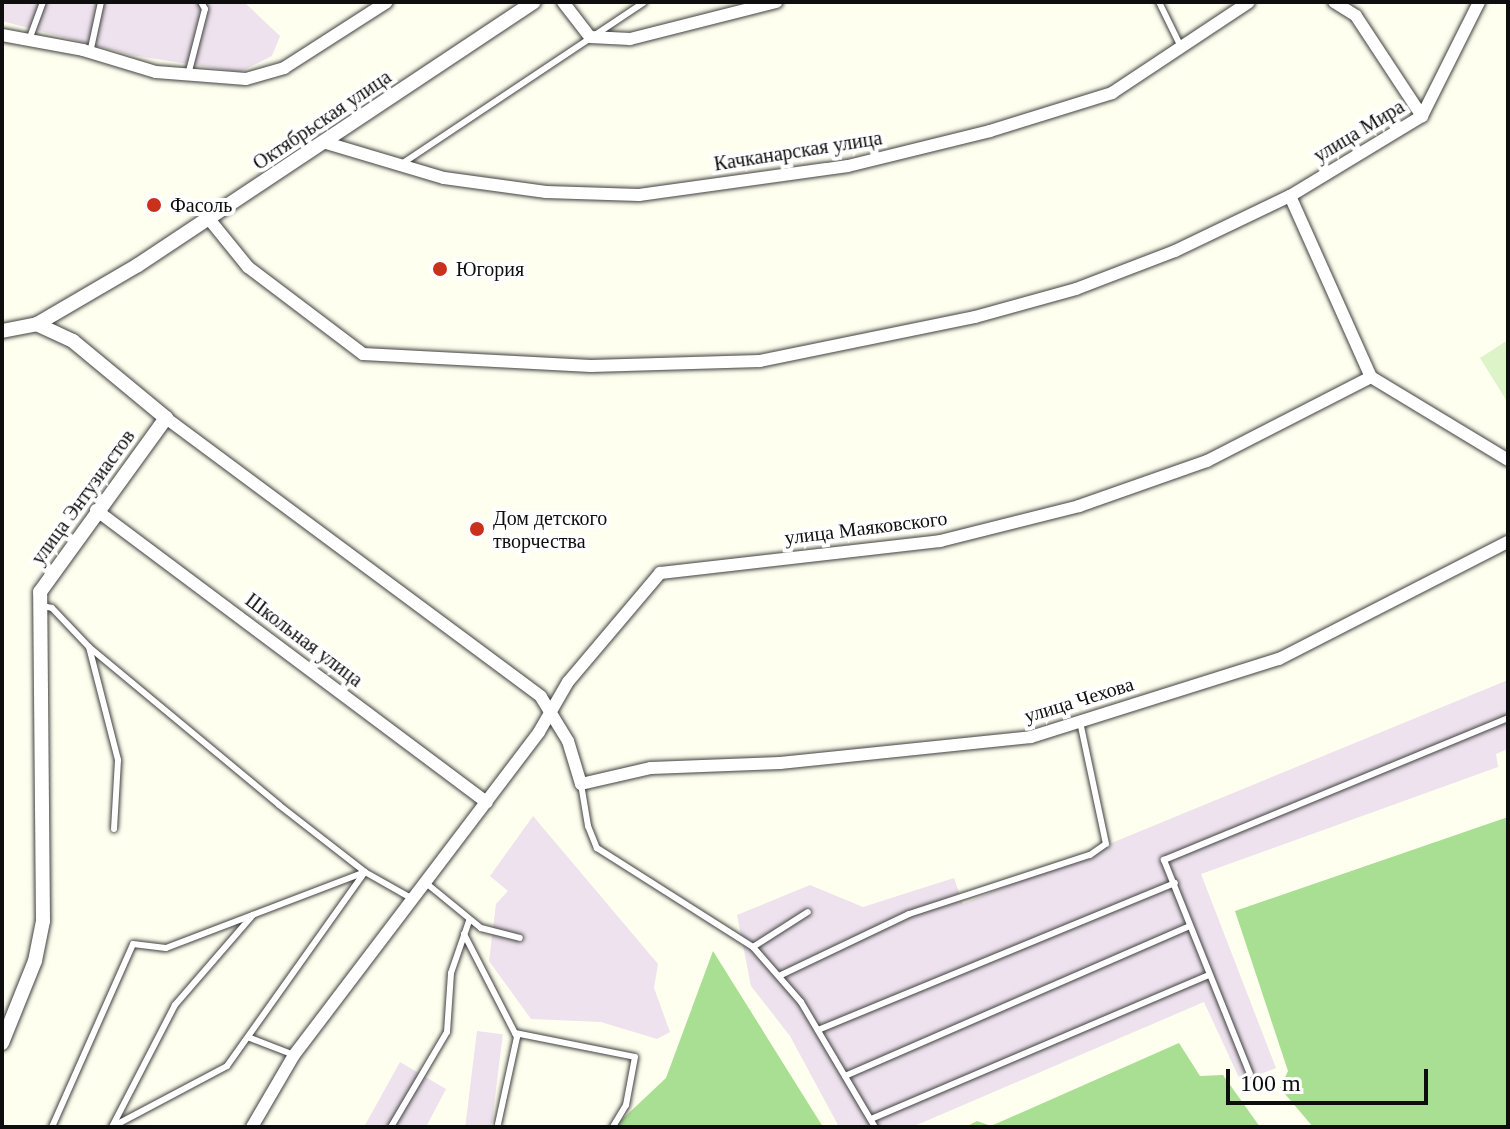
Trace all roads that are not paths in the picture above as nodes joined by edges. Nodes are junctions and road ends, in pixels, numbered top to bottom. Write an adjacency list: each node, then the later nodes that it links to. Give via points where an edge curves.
1 (43, 2): 15 (lane)
2 (101, 2): 17 (lane)
3 (201, 2): 18 (lane, via 205,9)
4 (387, 2): 18 (street, via 284,68 246,79)
5 (534, 2): 20 (street, Октябрьская улица)
6 (563, 2): 14 (street)
7 (644, 2): 14 (lane)
8 (776, 2): 14 (street, via 630,39)
9 (1159, 2): 16 (lane)
10 (1249, 2): 16 (street, Качканарская улица)
11 (1334, 2): 19 (street, via 1356,16)
12 (1479, 2): 19 (street, улица Мира)
13 (2, 35): 15 (street)
14 (590, 37): 21 (lane)
15 (29, 40): 17 (street)
16 (1182, 49): 21 (street, Качканарская улица, via 1112,93 990,131 848,166 639,195 546,192 444,178)
17 (90, 53): 18 (street, via 110,63)
18 (188, 76)
19 (1422, 116): 22 (street, улица Мира)
20 (323, 142): 21 (street, Качканарская улица); 23 (street, Октябрьская улица)
21 (400, 165)
22 (1290, 196): 23 (street, улица Мира, via 1175,251 1076,289 975,317 760,361 591,366 363,354 248,267); 26 (street)
23 (209, 219): 24 (street, Октябрьская улица)
24 (37, 324): 25 (street, Октябрьская улица); 27 (street, via 73,341)
25 (2, 331)
26 (1371, 377): 28 (street); 33 (street, улица Маяковского, via 1207,461 1079,506 940,541 660,573 568,682)
27 (166, 418): 29 (street, улица Энтузиастов); 33 (street, via 541,697)
28 (1508, 460)
29 (96, 510): 31 (street, улица Энтузиастов, via 55,566); 37 (street, Школьная улица)
30 (1508, 542): 35 (street, улица Чехова, via 1279,659)
31 (38, 605): 32 (lane, via 52,608); 52 (street, улица Энтузиастов, via 43,921 35,961)
32 (89, 647): 38 (lane, via 118,760); 39 (lane)
33 (548, 715): 36 (street, via 568,741); 37 (street, улица Маяковского)
34 (1508, 718): 41 (lane, via 1164,860)
35 (1080, 722): 36 (street, улица Чехова, via 1031,737 780,763 651,768); 51 (lane, via 1106,844 1090,855 909,914)
36 (581, 784): 49 (lane, via 597,848)
37 (487, 802): 40 (street, улица Маяковского)
38 (114, 829)
39 (365, 872): 42 (lane); 44 (lane); 55 (lane)
40 (426, 883): 42 (street, улица Маяковского); 45 (lane)
41 (1175, 883): 46 (lane); 53 (lane)
42 (414, 900): 57 (street, улица Маяковского)
43 (808, 912): 49 (lane)
44 (254, 914): 62 (lane, via 166,948 133,944); 63 (lane, via 175,1005)
45 (469, 921): 47 (lane); 48 (lane)
46 (1190, 926): 50 (lane); 59 (lane)
47 (464, 934): 54 (lane); 65 (lane, via 451,973 447,1032)
48 (520, 938)
49 (753, 947): 51 (lane)
50 (1208, 975): 58 (lane); 60 (lane)
51 (779, 976): 53 (lane)
52 (7, 1013): 56 (street, улица Энтузиастов)
53 (818, 1030): 59 (lane)
54 (515, 1033): 61 (lane); 66 (lane, via 635,1057 626,1105)
55 (250, 1038): 57 (lane); 63 (lane, via 227,1066)
56 (2, 1043)
57 (294, 1055): 64 (street, улица Маяковского)
58 (1250, 1074)
59 (845, 1076): 60 (lane)
60 (871, 1119): 67 (lane)
61 (498, 1124)
62 (52, 1127)
63 (112, 1127)
64 (252, 1127)
65 (391, 1127)
66 (613, 1127)
67 (875, 1127)

